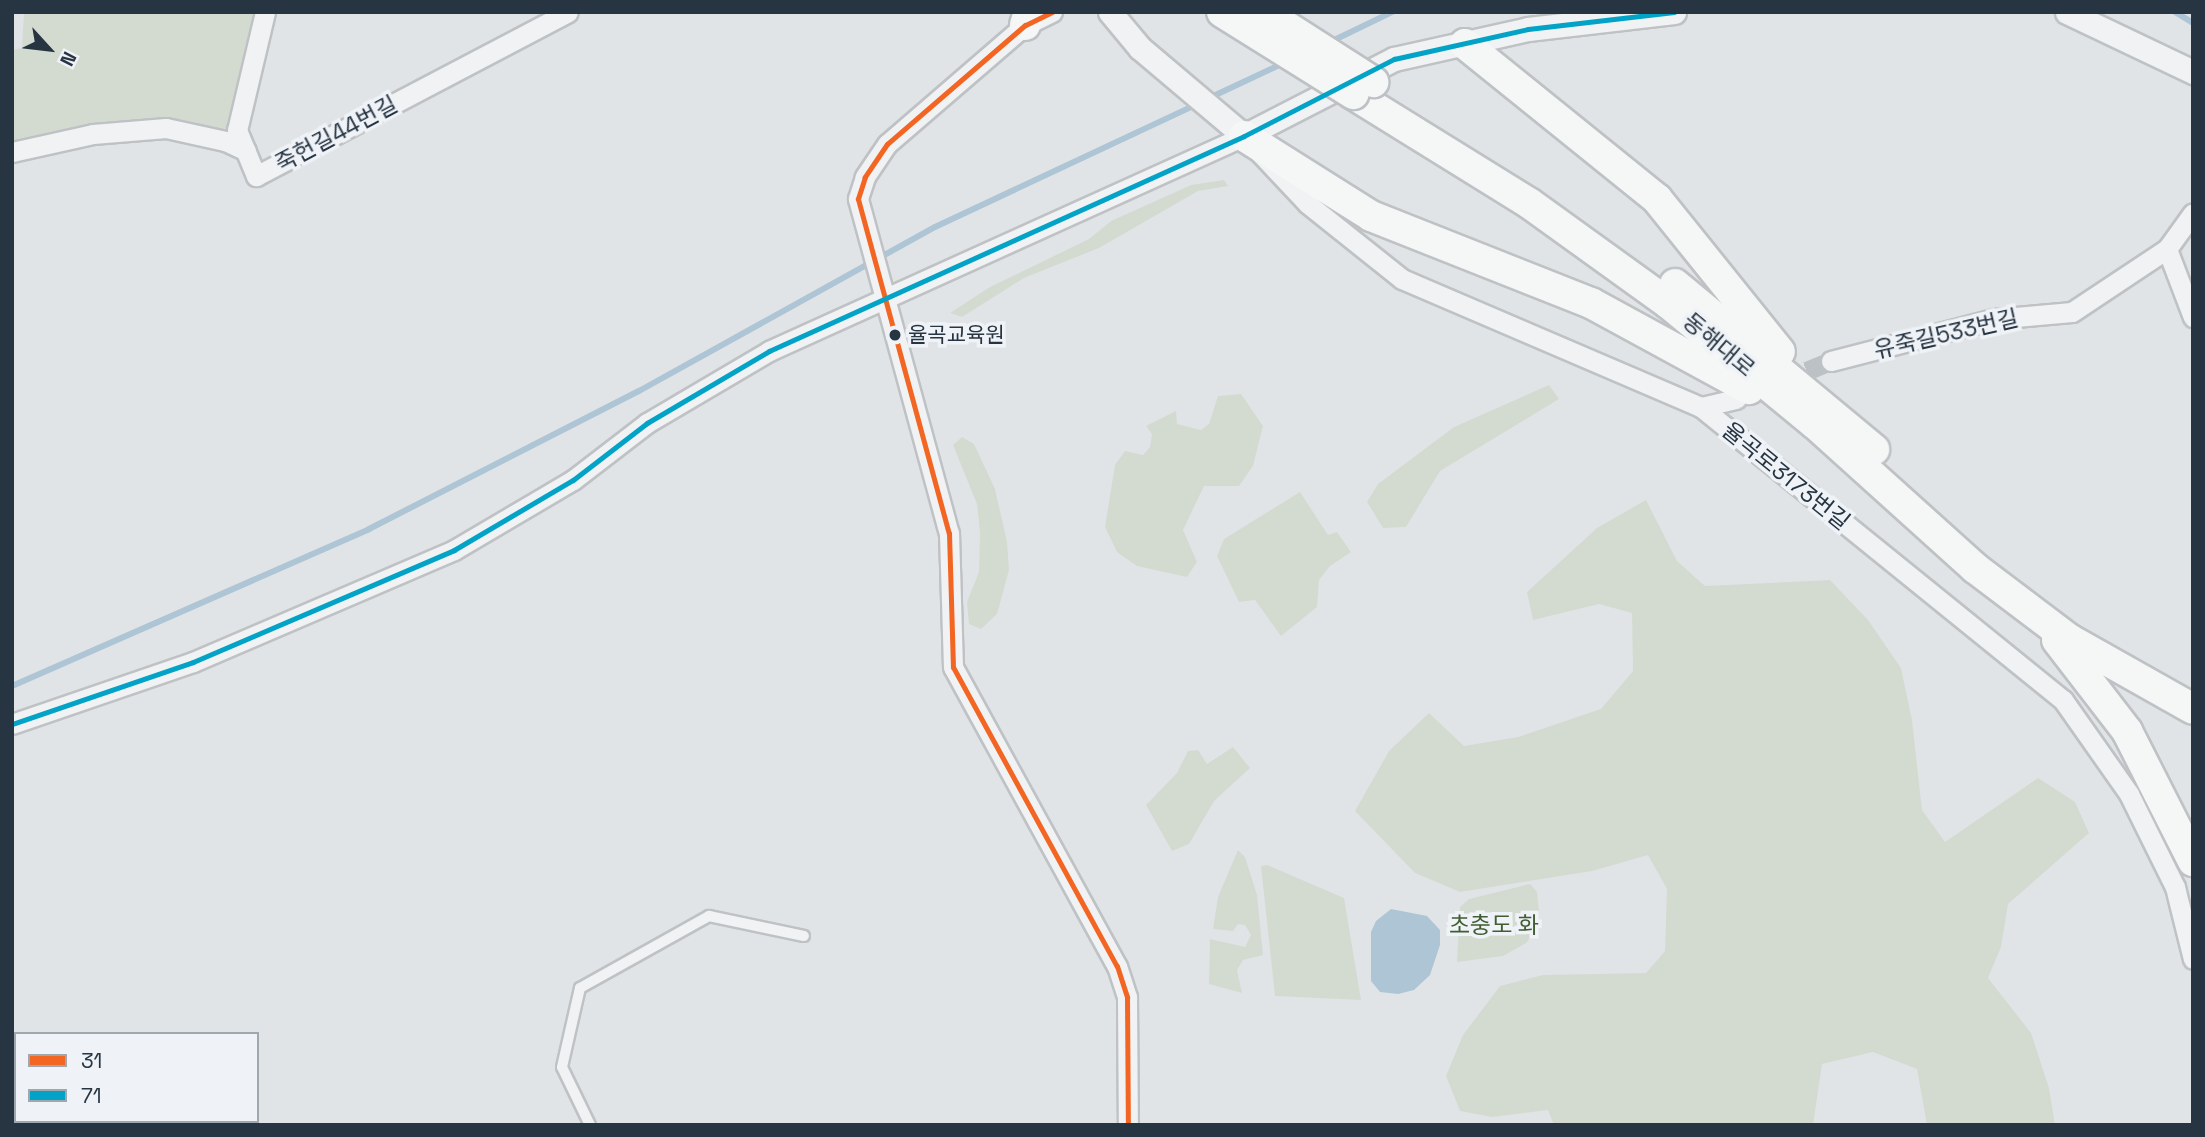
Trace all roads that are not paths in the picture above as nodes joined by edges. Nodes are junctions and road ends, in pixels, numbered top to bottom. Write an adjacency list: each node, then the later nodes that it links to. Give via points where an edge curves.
1 (265, 12): 14 (street, 죽헌길44번길, via 237,130)
2 (568, 12): 14 (street, 죽헌길44번길, via 256,176)
3 (1052, 12): 9 (street)
4 (1110, 12): 13 (street, via 1140,48)
5 (1222, 12): 12 (main road, 동해대로, bridge)
6 (1264, 12): 12 (main road, 동해대로, bridge)
7 (1674, 12): 10 (street, via 1528,29)
8 (2067, 12): 11 (street)
9 (1021, 17): 18 (street, via 887,144 865,177 858,199)
10 (1465, 44): 13 (street, via 1394,59); 21 (main road, via 1657,198)
11 (2193, 72)
12 (1363, 88): 21 (main road, 동해대로, via 1541,188 1640,257); 24 (main road, 동해대로, via 1669,304)
13 (1244, 136): 18 (street); 23 (street, 율곡로3173번길, via 1308,204 1402,279); 24 (main road, via 1371,216 1539,281 1642,327)
14 (246, 151): 15 (street, via 225,141 166,128 93,134)
15 (12, 152)
16 (2193, 213): 17 (street, 유죽길533번길)
17 (2167, 248): 19 (street); 20 (street, 유죽길533번길, via 2072,312 1993,319)
18 (881, 291): 28 (street, via 646,423 573,480 454,550 193,662); 33 (street, via 949,533 953,667 1117,966 1127,997)
19 (2193, 317)
20 (1831, 361)
21 (1818, 398): 26 (main road, 동해대로, via 1999,561 2080,623)
22 (1736, 399): 23 (street)
23 (1701, 407): 31 (street, 율곡로3173번길, via 2063,700 2129,794 2175,887)
24 (1832, 439): 25 (main road, 동해대로, via 1975,568)
25 (2040, 617): 27 (main road, 동해대로, via 2125,674); 29 (main road, via 2127,731)
26 (2193, 686)
27 (2193, 709)
28 (12, 724)
29 (2193, 861)
30 (804, 936): 32 (lane, via 709,916 580,988 562,1067)
31 (2193, 959)
32 (590, 1125)
33 (1128, 1125)

